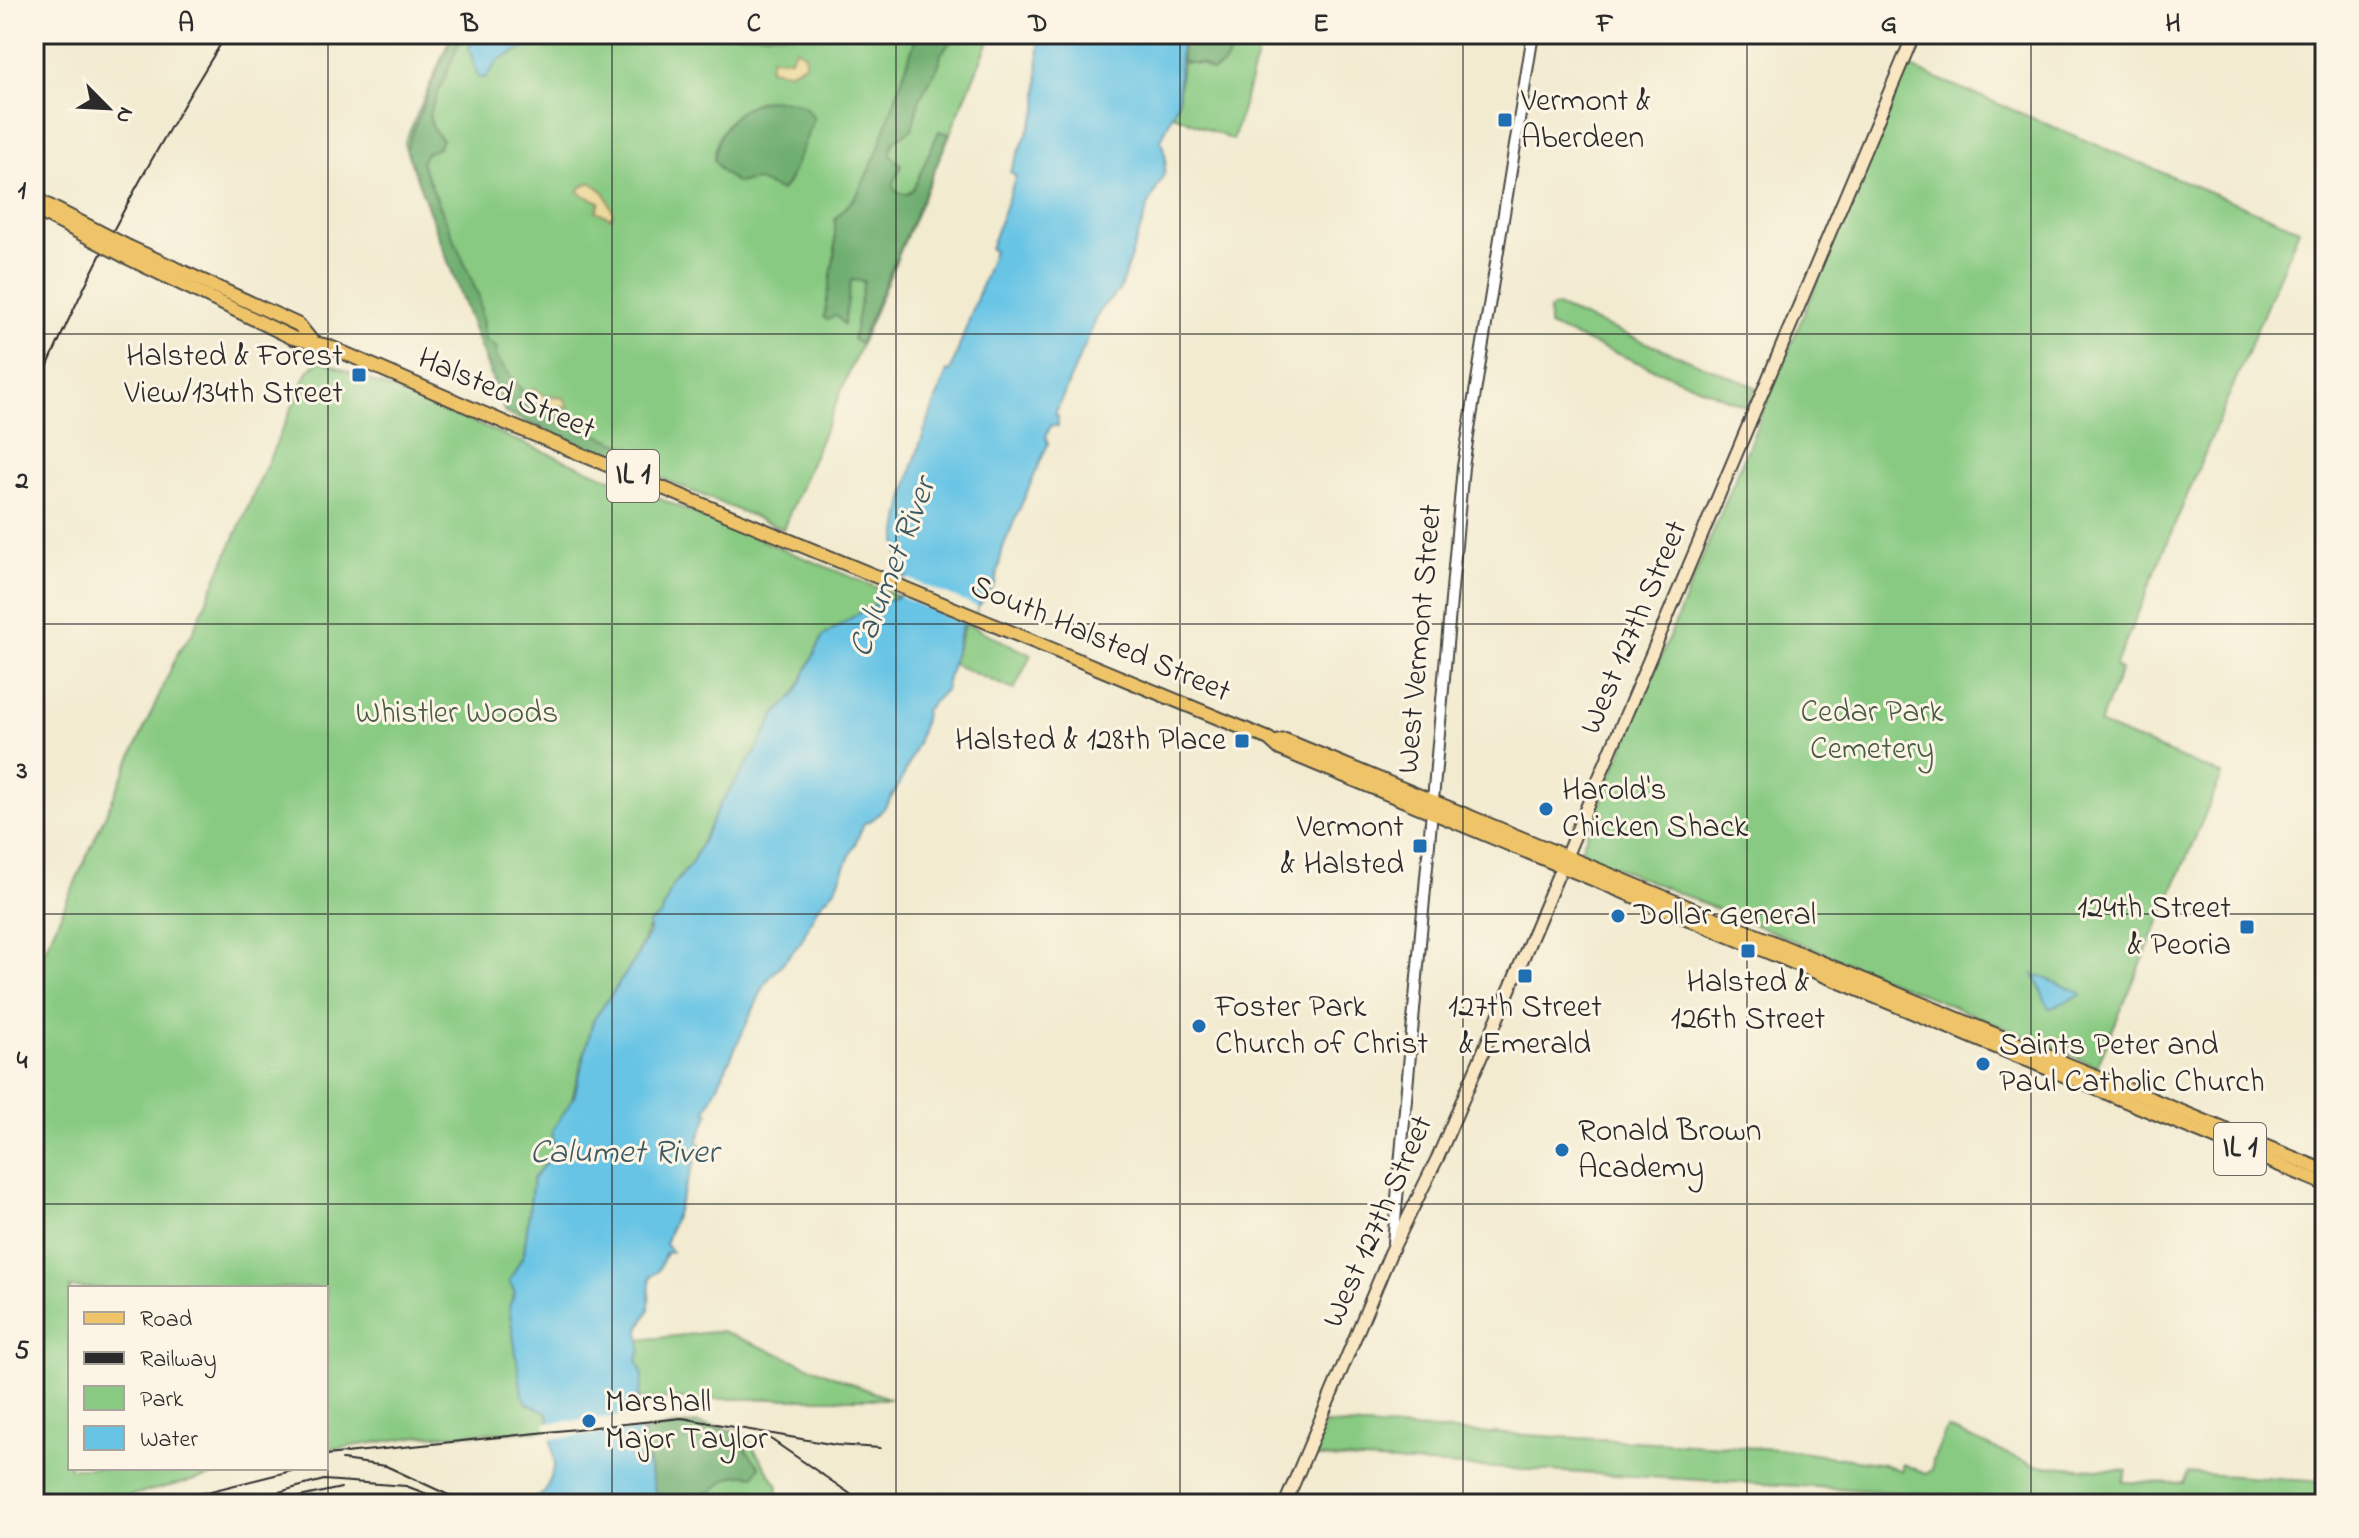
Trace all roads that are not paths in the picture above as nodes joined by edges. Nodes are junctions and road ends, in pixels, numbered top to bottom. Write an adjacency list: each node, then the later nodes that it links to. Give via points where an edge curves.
1 (1533, 34): 7 (street, West Vermont Street, via 1463,467)
2 (1914, 34): 8 (main road, West 127th Street)
3 (34, 198): 5 (main road, Halsted Street / IL 1, bridge)
4 (34, 209): 5 (main road, Halsted Street / IL 1, bridge)
5 (127, 251): 6 (main road, Halsted Street / IL 1, via 293,338 311,340)
6 (904, 587): 7 (main road, South Halsted Street / IL 1, via 1276,742 1280,749)
7 (1432, 808): 8 (main road, South Halsted Street / IL 1); 11 (street, West Vermont Street)
8 (1564, 862): 9 (main road, South Halsted Street / IL 1); 10 (main road, South Halsted Street / IL 1); 11 (main road, West 127th Street, via 1438,1157)
9 (2325, 1171)
10 (2325, 1184)
11 (1391, 1252): 12 (main road, West 127th Street)
12 (1285, 1504)

